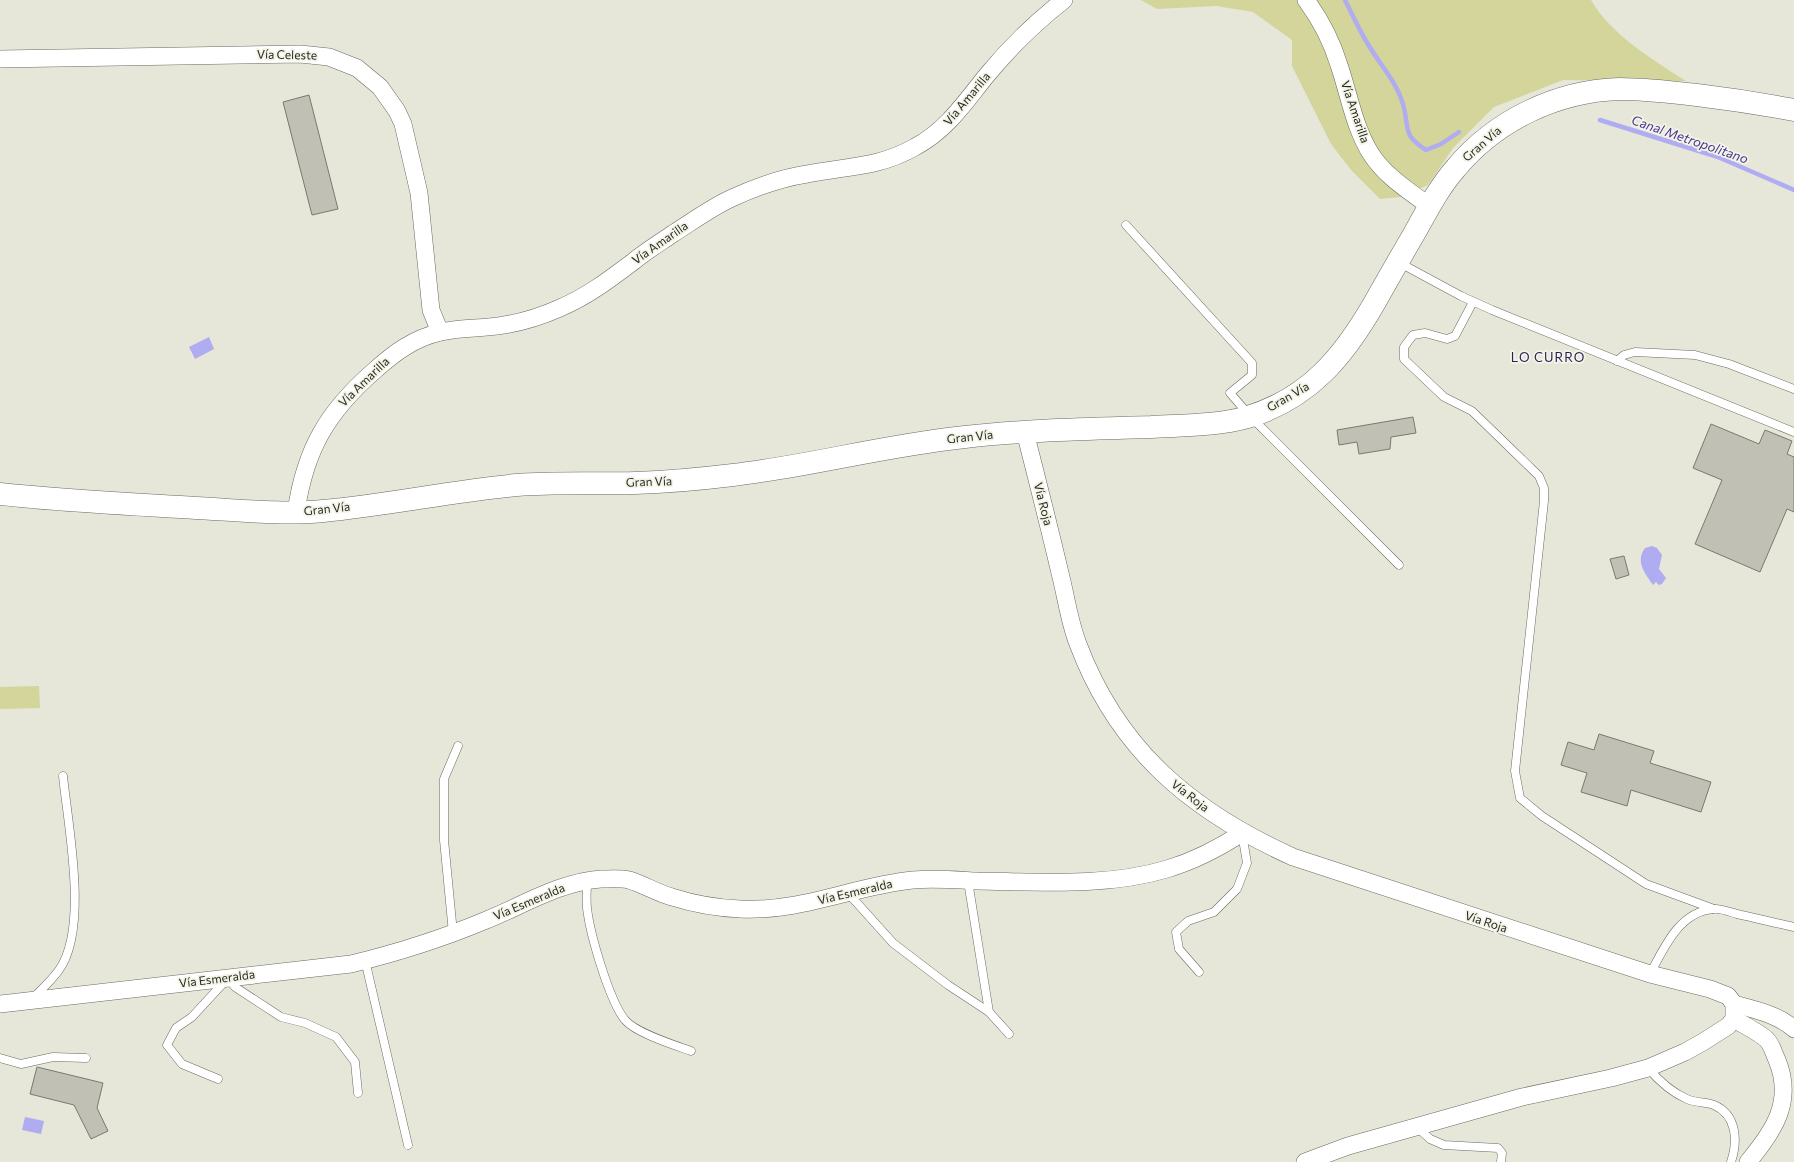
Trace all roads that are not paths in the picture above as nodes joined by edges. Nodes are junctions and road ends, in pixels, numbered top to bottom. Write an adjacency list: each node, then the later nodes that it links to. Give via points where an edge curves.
1 (1064, 0): 9 (street, Vía Amarilla, via 1004,56 946,125 902,154 875,164 804,174 731,198 642,255 600,287 548,313 503,325)
2 (1306, 0): 5 (street, Vía Amarilla, via 1339,63 1358,128 1370,153 1386,173)
3 (0, 59): 9 (street, Vía Celeste, via 300,54 329,57 357,68 390,98 403,124 419,193 431,310)
4 (1794, 110): 5 (main road, Gran Vía, via 1730,99 1650,90 1619,89 1571,96 1533,109 1481,142 1453,170)
5 (1429, 206): 7 (main road, Gran Vía)
6 (1126, 225): 12 (lane, via 1252,363 1252,375 1230,392)
7 (1398, 261): 8 (lane); 12 (main road, Gran Vía, via 1356,334 1332,365 1318,379 1291,398)
8 (1473, 302): 10 (lane); 24 (lane, via 1456,336 1447,339 1425,333 1413,335 1404,347 1404,359 1444,397 1472,411 1539,476 1544,488 1515,771 1520,798 1542,816 1646,884)
9 (440, 332): 16 (street, Vía Amarilla, via 411,342 398,350 361,382 337,408 310,455)
10 (1617, 361): 11 (lane, via 1624,355 1635,352 1696,355 1729,364); 14 (lane)
11 (1794, 390)
12 (1250, 416): 13 (main road, Gran Vía, via 1200,425); 17 (lane)
13 (1025, 432): 16 (main road, Gran Vía, via 966,436 896,446 781,468 698,479 639,483 518,485 323,511); 20 (street, Vía Roja, via 1077,643 1102,698 1128,738 1154,765 1192,799)
14 (1794, 432)
15 (0, 494): 16 (main road, Gran Vía, via 132,505)
16 (296, 512)
17 (1399, 565)
18 (458, 746): 26 (lane, via 444,779 444,840)
19 (63, 776): 31 (lane, via 76,892 71,942 60,969)
20 (1242, 833): 21 (street, Vía Esmeralda, via 1190,861 1145,875 1122,879); 28 (lane, via 1247,863 1237,889 1214,912 1188,921 1176,932 1179,949); 29 (street, Vía Roja, via 1319,867)
21 (968, 880): 23 (street, Vía Esmeralda, via 915,880); 34 (lane)
22 (587, 881): 23 (street, Vía Esmeralda, via 629,880 650,890 695,903 741,909 789,907); 26 (street, Vía Esmeralda, via 557,888); 37 (lane, via 587,907 597,951 612,996 626,1020 649,1035)
23 (848, 893): 34 (lane, via 893,943)
24 (1714, 909): 25 (lane); 29 (lane, via 1698,912 1676,930)
25 (1794, 927)
26 (453, 934): 27 (street, Vía Esmeralda)
27 (365, 960): 30 (street, Vía Esmeralda, via 351,964); 44 (lane)
28 (1199, 972)
29 (1650, 974): 33 (street, Vía Roja, via 1728,996)
30 (228, 978): 31 (street, Vía Esmeralda); 41 (lane, via 192,1017 176,1028 167,1045 182,1064); 42 (lane, via 235,987 281,1017 305,1023 336,1037 355,1062)
31 (30, 1001): 32 (street, Vía Esmeralda)
32 (0, 1004)
33 (1734, 1011): 35 (street, via 1768,1013 1783,1019); 40 (street, via 1728,1026 1685,1052); 48 (street, Vía Roja, via 1767,1040 1783,1079 1783,1103 1775,1127)
34 (988, 1012): 36 (lane)
35 (1794, 1029)
36 (1008, 1034)
37 (691, 1051)
38 (0, 1058): 39 (lane, via 21,1064 53,1057)
39 (86, 1058)
40 (1648, 1068): 43 (street, via 1522,1097); 47 (lane, via 1676,1094 1713,1105 1725,1112 1734,1131 1734,1152)
41 (218, 1079)
42 (358, 1093)
43 (1417, 1127): 45 (street, via 1348,1146); 46 (lane, via 1430,1139 1444,1145 1498,1148 1502,1153)
44 (408, 1145)
45 (1305, 1162)
46 (1501, 1162)
47 (1731, 1162)
48 (1748, 1162)

